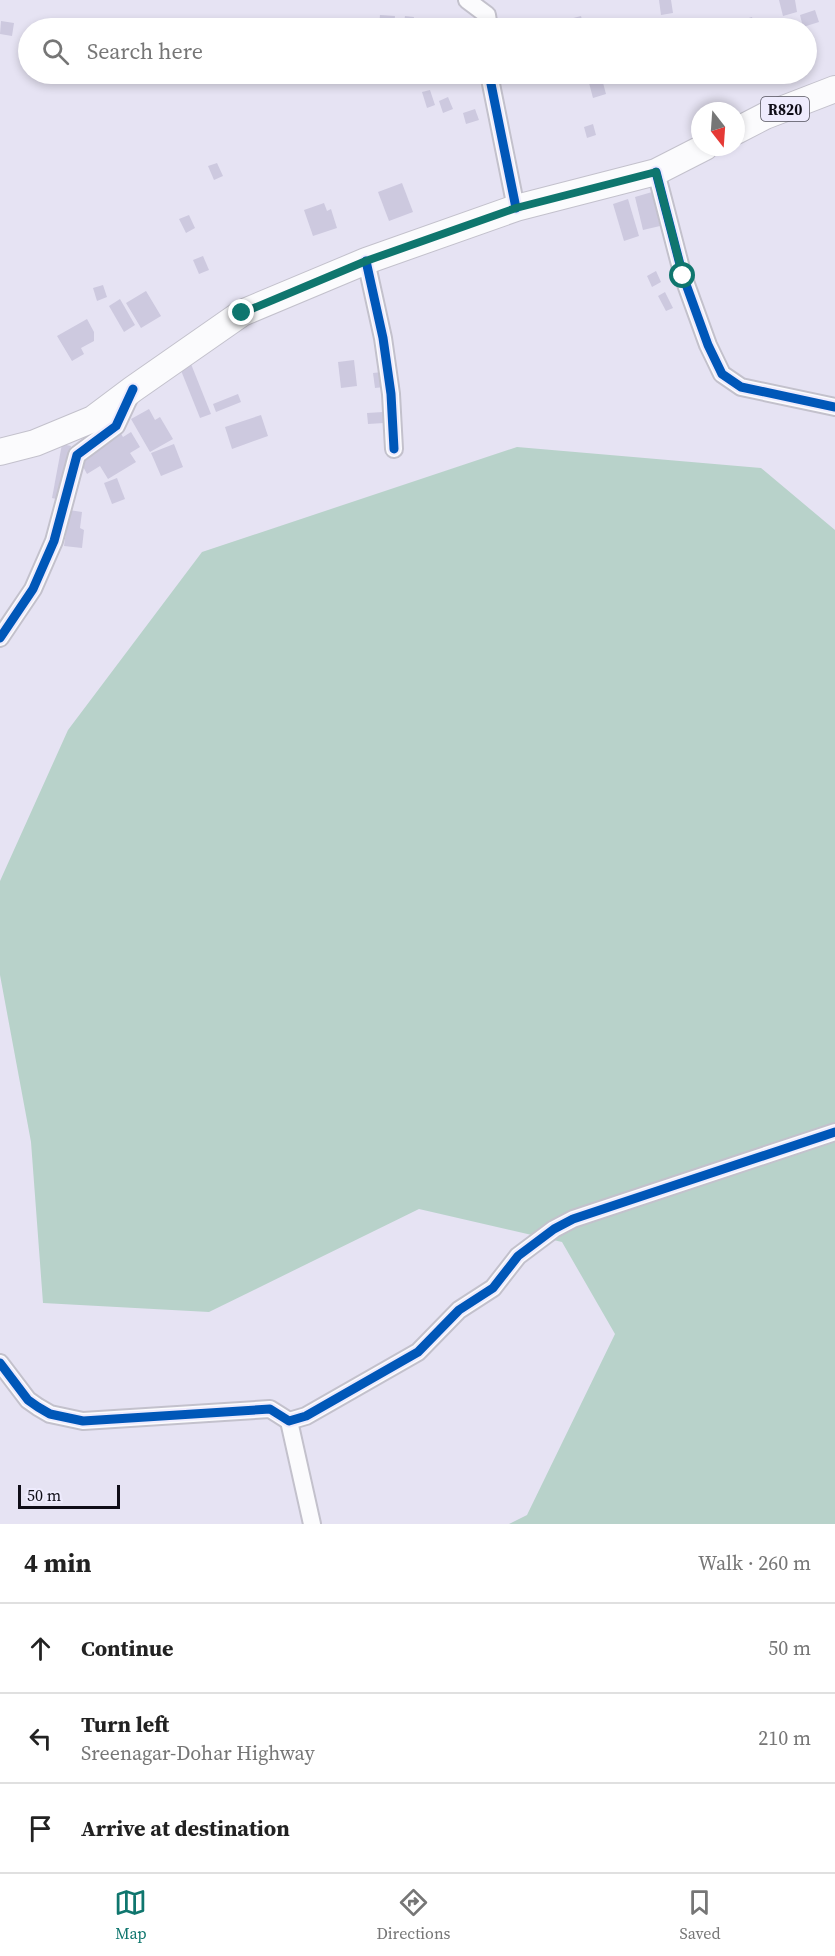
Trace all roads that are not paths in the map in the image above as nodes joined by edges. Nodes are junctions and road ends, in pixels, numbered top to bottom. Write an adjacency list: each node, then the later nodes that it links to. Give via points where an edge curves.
1 (467, 0): 2 (street)
2 (487, 18)
3 (491, 84): 8 (street)
4 (835, 89): 5 (main road, R820)
5 (745, 126)
6 (691, 154): 7 (main road)
7 (656, 172): 8 (main road); 11 (street, via 683,276 722,374 741,387)
8 (516, 208): 9 (main road)
9 (366, 261): 10 (main road, via 242,313); 12 (street, via 383,338)
10 (133, 389): 13 (main road, via 93,419 35,443); 14 (street, via 116,426 77,456 54,541 33,590)
11 (835, 407)
12 (394, 449)
13 (0, 452)
14 (0, 638)
15 (835, 1132): 17 (street, via 573,1219 554,1229 518,1256 493,1288 459,1310 418,1352 306,1416)
16 (0, 1363): 17 (street, via 38,1407 50,1414 83,1421 270,1409)
17 (289, 1421): 18 (street)
18 (312, 1524)

